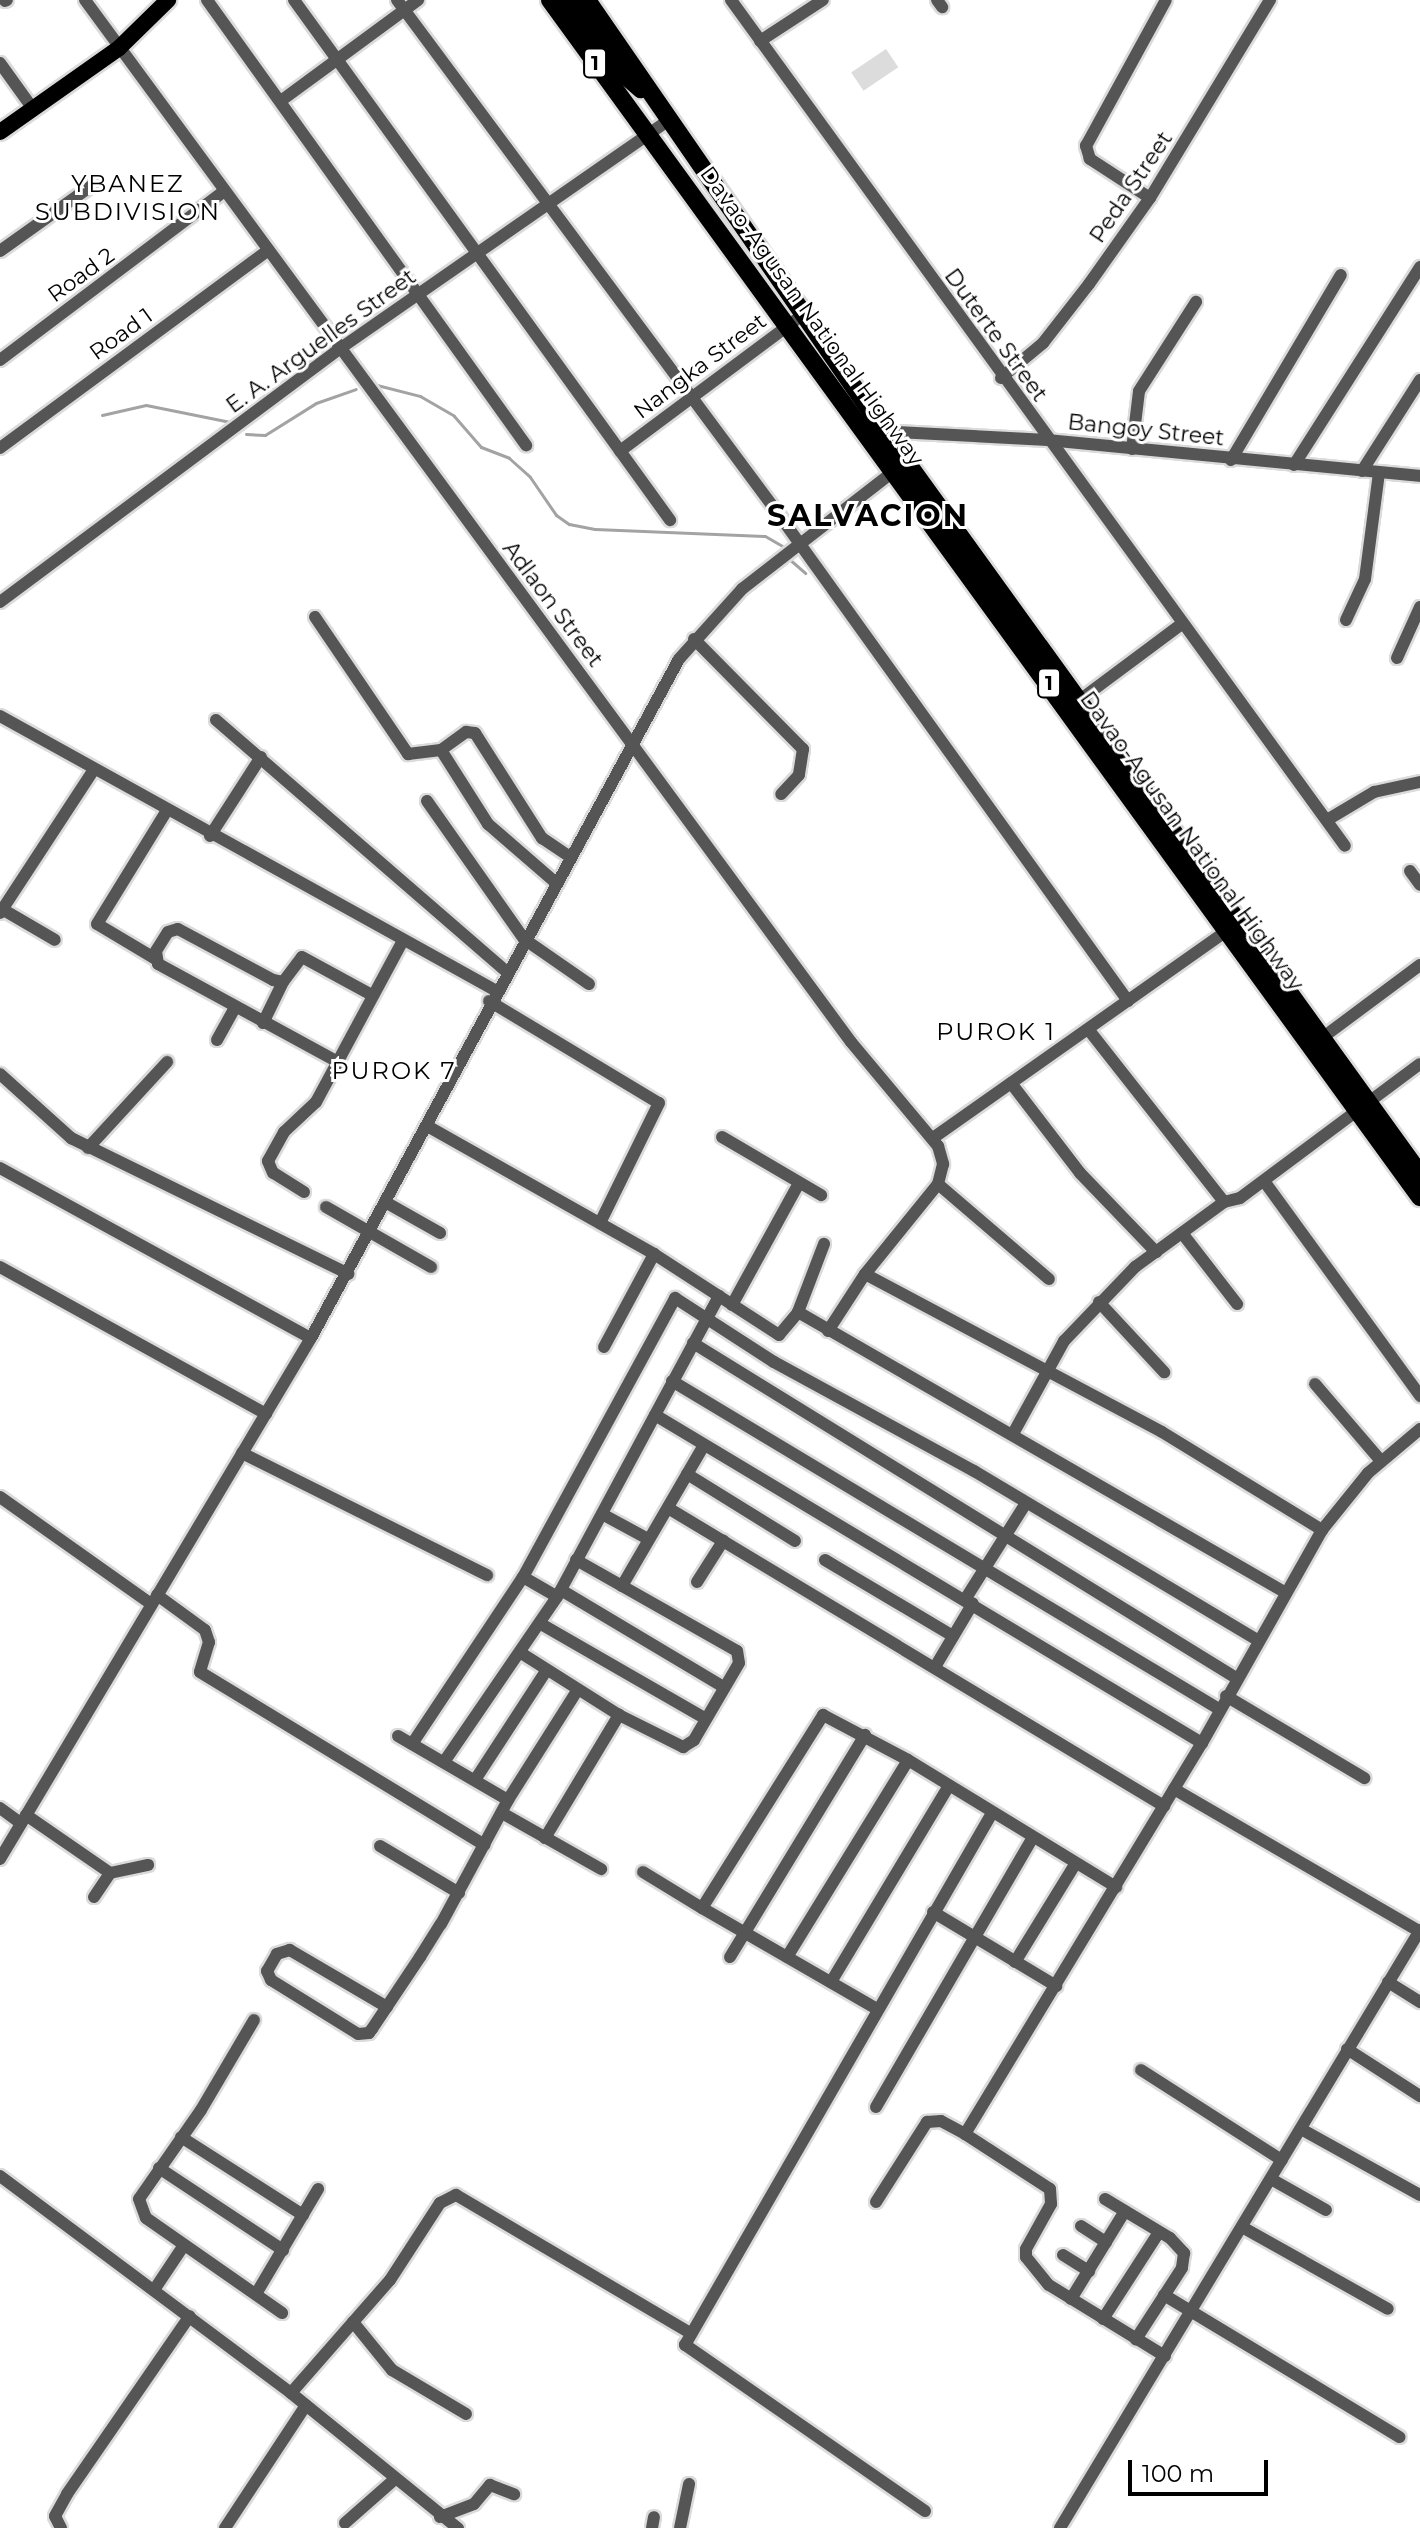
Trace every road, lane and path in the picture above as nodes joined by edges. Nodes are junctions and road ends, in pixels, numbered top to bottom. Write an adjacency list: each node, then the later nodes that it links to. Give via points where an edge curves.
1 (85, 0): 15 (street, Adlaon Street)
2 (168, 0): 15 (main road)
3 (207, 0): 19 (street)
4 (294, 0): 16 (street)
5 (418, 0): 13 (street)
6 (550, 0): 22 (highway, Davao-Agusan National Highway / 1)
7 (569, 0): 18 (highway, Davao-Agusan National Highway / 1)
8 (587, 0): 21 (highway, Davao-Agusan National Highway / 1)
9 (731, 0): 14 (street, Duterte Street)
10 (823, 0): 14 (street)
11 (1166, 0): 26 (street, via 1086,146 1090,159)
12 (1264, 2): 26 (street, Peda Street)
13 (400, 5): 16 (street); 27 (street)
14 (760, 41): 40 (street, Duterte Street)
15 (119, 48): 20 (main road); 25 (street, Adlaon Street)
16 (337, 59): 19 (street); 30 (street)
17 (0, 63): 20 (street)
18 (620, 71): 21 (highway, Davao-Agusan National Highway / 1); 22 (highway, Davao-Agusan National Highway / 1)
19 (282, 100): 35 (street)
20 (33, 109): 23 (main road)
21 (667, 115): 22 (street, E. A. Arguelles Street); 31 (highway, Davao-Agusan National Highway / 1)
22 (645, 130): 27 (street, E. A. Arguelles Street); 33 (highway, Davao-Agusan National Highway / 1)
23 (0, 132)
24 (98, 181): 28 (street)
25 (223, 192): 29 (street, Adlaon Street); 39 (street, Road 2)
26 (1150, 198): 40 (street, Peda Street, via 1061,321)
27 (547, 206): 30 (street, E. A. Arguelles Street); 42 (street)
28 (0, 251)
29 (266, 252): 38 (street, Adlaon Street); 46 (street, Road 1)
30 (479, 254): 35 (street, E. A. Arguelles Street); 48 (street)
31 (765, 258): 33 (highway); 37 (highway, Davao-Agusan National Highway / 1)
32 (1420, 267): 50 (street)
33 (748, 270): 37 (highway, Davao-Agusan National Highway / 1)
34 (1341, 275): 49 (street)
35 (421, 291): 38 (street, E. A. Arguelles Street); 45 (street)
36 (1196, 302): 47 (street, via 1139,391)
37 (796, 320): 42 (street, Nangka Street); 43 (highway, Davao-Agusan National Highway / 1)
38 (338, 350): 57 (street, E. A. Arguelles Street); 67 (street, Adlaon Street)
39 (0, 360)
40 (1001, 378): 44 (street, Duterte Street)
41 (1420, 380): 52 (street)
42 (690, 399): 48 (street, Nangka Street); 56 (street)
43 (876, 432): 44 (street, Bangoy Street); 51 (highway, Davao-Agusan National Highway / 1)
44 (1048, 440): 47 (street, Bangoy Street); 61 (street, Duterte Street)
45 (526, 445)
46 (0, 448)
47 (1132, 449): 49 (street, Bangoy Street)
48 (620, 451): 55 (street)
49 (1231, 460): 50 (street, Bangoy Street)
50 (1294, 465): 52 (street, Bangoy Street)
51 (900, 466): 56 (street); 64 (highway, Davao-Agusan National Highway / 1)
52 (1362, 471): 53 (street, Bangoy Street)
53 (1379, 473): 54 (street, Bangoy Street); 60 (street, via 1365,579)
54 (1420, 476)
55 (670, 520)
56 (797, 542): 62 (street); 94 (street)
57 (0, 602)
58 (1420, 607): 63 (street)
59 (315, 617): 68 (street, via 408,754)
60 (1346, 620)
61 (1183, 623): 64 (street); 75 (street, Duterte Street)
62 (694, 639): 67 (street); 72 (street, via 803,749 799,775)
63 (1397, 658)
64 (1073, 704): 83 (highway, Davao-Agusan National Highway / 1)
65 (0, 716): 70 (street)
66 (216, 720): 69 (street)
67 (631, 743): 78 (street); 109 (street, Adlaon Street, via 851,1042)
68 (441, 750): 78 (street, via 466,732 475,733 537,831); 80 (street, via 488,824)
69 (261, 757): 76 (street); 89 (street, via 297,795)
70 (93, 771): 74 (street); 82 (street)
71 (1420, 782): 75 (street, via 1374,792)
72 (781, 794)
73 (427, 801): 84 (street)
74 (166, 812): 76 (street); 87 (street, via 97,924)
75 (1327, 820): 77 (street, Duterte Street)
76 (210, 836): 86 (street)
77 (1345, 846)
78 (569, 856): 80 (street)
79 (1410, 871): 81 (street)
80 (555, 882): 84 (street)
81 (1420, 885)
82 (1, 911): 85 (street)
83 (1233, 927): 94 (street); 96 (highway, Davao-Agusan National Highway / 1)
84 (524, 939): 89 (street); 91 (street)
85 (55, 940)
86 (402, 942): 92 (street); 93 (street)
87 (154, 958): 90 (street, via 174,928); 95 (street)
88 (1420, 965): 99 (street)
89 (506, 971): 93 (street)
90 (283, 982): 92 (street, via 302,957); 97 (street)
91 (589, 984)
92 (372, 995): 102 (street)
93 (492, 996): 107 (street); 122 (street, via 659,1103)
94 (1128, 1001): 98 (street)
95 (235, 1007): 97 (street); 100 (street)
96 (1296, 1014): 99 (highway, Davao-Agusan National Highway / 1); 106 (highway, Davao-Agusan National Highway / 1)
97 (263, 1023): 102 (street)
98 (1088, 1029): 105 (street); 119 (street)
99 (1322, 1038): 106 (highway, Davao-Agusan National Highway / 1)
100 (217, 1040)
101 (167, 1062): 110 (street)
102 (338, 1062): 116 (street, via 312,1108 284,1132 268,1161 268,1169)
103 (1420, 1064): 106 (street)
104 (1, 1076): 110 (street)
105 (1011, 1083): 109 (street); 127 (street, via 1080,1173)
106 (1363, 1106): 112 (highway, Davao-Agusan National Highway / 1); 113 (street); 118 (highway, Davao-Agusan National Highway / 1)
107 (429, 1127): 120 (street); 122 (street)
108 (722, 1137): 114 (street)
109 (933, 1138): 115 (street, Adlaon Street, via 943,1164)
110 (88, 1148): 131 (street)
111 (0, 1168): 141 (street)
112 (1420, 1174)
113 (1264, 1181): 119 (street, via 1235,1201); 148 (street)
114 (799, 1183): 117 (street); 137 (street)
115 (938, 1184): 132 (street); 133 (street)
116 (304, 1192)
117 (821, 1195)
118 (1420, 1197)
119 (1224, 1202): 125 (street)
120 (387, 1203): 123 (street); 124 (street)
121 (326, 1207): 123 (street)
122 (600, 1223): 128 (street)
123 (371, 1231): 130 (street); 131 (street)
124 (440, 1233)
125 (1182, 1233): 127 (street); 136 (street)
126 (824, 1244): 138 (street)
127 (1156, 1252): 135 (street)
128 (654, 1254): 134 (street); 143 (street)
129 (0, 1267): 149 (street)
130 (431, 1267)
131 (348, 1274): 141 (street)
132 (865, 1274): 140 (street); 144 (street)
133 (1049, 1279)
134 (719, 1296): 137 (street); 139 (street)
135 (1099, 1302): 144 (street); 145 (street)
136 (1237, 1304)
137 (732, 1305): 138 (street, via 779,1335)
138 (798, 1312): 140 (street)
139 (706, 1316): 142 (street); 158 (street, via 774,1362); 170 (street, via 679,1299 666,1306)
140 (828, 1331): 152 (street)
141 (311, 1338): 149 (street)
142 (693, 1343): 146 (street); 162 (street)
143 (604, 1347)
144 (1046, 1370): 152 (street); 161 (street, via 1162,1432)
145 (1164, 1372)
146 (672, 1381): 150 (street); 168 (street)
147 (1315, 1384): 155 (street)
148 (1420, 1396)
149 (266, 1414): 154 (street)
150 (655, 1415): 153 (street); 160 (street)
151 (1420, 1429): 155 (street)
152 (1014, 1432): 173 (street)
153 (704, 1445): 156 (street); 176 (street)
154 (242, 1453): 169 (street); 175 (street)
155 (1381, 1461): 161 (street)
156 (687, 1474): 159 (street); 165 (street)
157 (0, 1497): 175 (street)
158 (1026, 1503): 162 (street); 179 (street)
159 (668, 1508): 163 (street); 164 (street)
160 (602, 1514): 163 (street); 166 (street)
161 (1322, 1530): 173 (street)
162 (1006, 1535): 168 (street); 183 (street)
163 (648, 1539): 172 (street)
164 (723, 1541): 171 (street); 181 (street)
165 (795, 1541)
166 (576, 1560): 172 (street); 174 (street)
167 (825, 1560): 178 (street)
168 (985, 1568): 176 (street); 187 (street)
169 (487, 1575)
170 (523, 1577): 174 (street); 193 (street)
171 (697, 1582)
172 (622, 1586): 184 (street, via 737,1651 739,1663)
173 (1286, 1593): 179 (street)
174 (559, 1594): 177 (street); 184 (street)
175 (154, 1600): 205 (street); 208 (street, via 205,1630 209,1642 200,1672)
176 (970, 1601): 178 (street); 192 (street)
177 (541, 1624): 180 (street); 189 (street)
178 (953, 1636): 181 (street)
179 (1258, 1640): 183 (street)
180 (521, 1653): 182 (street); 195 (street)
181 (935, 1667): 201 (street)
182 (546, 1671): 185 (street); 197 (street)
183 (1236, 1678): 186 (street)
184 (724, 1687): 189 (street)
185 (577, 1691): 188 (street); 200 (street)
186 (1226, 1696): 187 (street); 196 (street)
187 (1219, 1709): 192 (street)
188 (619, 1715): 189 (street, via 683,1747); 207 (street)
189 (706, 1719)
190 (865, 1735): 194 (street); 219 (street, via 833,1716 818,1719); 222 (street)
191 (398, 1736): 193 (street)
192 (1202, 1743): 199 (street)
193 (412, 1744): 195 (street)
194 (908, 1760): 198 (street); 225 (street)
195 (444, 1762): 197 (street)
196 (1364, 1778)
197 (475, 1780): 200 (street)
198 (948, 1787): 204 (street); 227 (street)
199 (1174, 1789): 201 (street); 221 (street)
200 (508, 1800): 203 (street)
201 (1164, 1806): 216 (street)
202 (0, 1808): 205 (street)
203 (502, 1813): 207 (street); 208 (street)
204 (992, 1813): 206 (street); 220 (street)
205 (24, 1819): 210 (street); 215 (street)
206 (1033, 1837): 211 (street); 223 (street)
207 (545, 1838): 213 (street)
208 (484, 1845): 217 (street)
209 (380, 1846): 217 (street)
210 (0, 1859)
211 (1076, 1863): 216 (street); 226 (street)
212 (148, 1865): 215 (street)
213 (601, 1869)
214 (643, 1872): 219 (street)
215 (110, 1873): 218 (street)
216 (1116, 1887): 229 (street)
217 (459, 1893): 231 (street)
218 (94, 1897)
219 (702, 1908): 222 (street)
220 (933, 1912): 223 (street); 232 (street)
221 (1420, 1930): 228 (street)
222 (745, 1933): 224 (street); 225 (street)
223 (975, 1936): 226 (street); 237 (street)
224 (730, 1957)
225 (787, 1957): 227 (street)
226 (1015, 1962): 229 (street)
227 (831, 1982): 232 (street)
228 (1388, 1982): 230 (street); 234 (street)
229 (1056, 1986): 239 (street)
230 (1420, 2002)
231 (387, 2007): 231 (street, via 369,2033 358,2034 271,1980 267,1971 277,1954 290,1950)
232 (877, 2009): 270 (street)
233 (254, 2020): 240 (street)
234 (1347, 2049): 236 (street); 238 (street)
235 (1141, 2070): 241 (street)
236 (1420, 2096)
237 (876, 2107)
238 (1301, 2129): 241 (street); 246 (street)
239 (965, 2134): 248 (street, via 941,2121 927,2122); 263 (street, via 1050,2189 1051,2204 1026,2257 1049,2285)
240 (181, 2137): 242 (street); 251 (street)
241 (1282, 2160): 244 (street)
242 (159, 2168): 256 (street, via 143,2190 140,2207 146,2218); 257 (street)
243 (0, 2176): 260 (street)
244 (1271, 2179): 249 (street); 253 (street)
245 (318, 2189): 251 (street)
246 (1420, 2195)
247 (1105, 2199): 250 (street)
248 (876, 2202)
249 (1326, 2210)
250 (1125, 2211): 254 (street); 255 (street)
251 (303, 2215): 257 (street)
252 (1081, 2226): 255 (street)
253 (1242, 2227): 264 (street); 265 (street)
254 (1159, 2232): 262 (street, via 1184,2253 1182,2268); 268 (street)
255 (1106, 2242): 259 (street)
256 (184, 2245): 260 (street); 261 (street)
257 (283, 2250): 261 (street)
258 (1063, 2255): 259 (street)
259 (1089, 2271): 263 (street)
260 (154, 2290): 267 (street)
261 (256, 2294): 266 (street)
262 (1164, 2295): 265 (street); 271 (street)
263 (1071, 2299): 268 (street)
264 (1388, 2309)
265 (1191, 2310): 272 (street); 276 (street)
266 (282, 2313)
267 (190, 2316): 273 (street); 283 (street, via 62,2501 55,2516)
268 (1103, 2319): 271 (street)
269 (353, 2322): 270 (street, via 390,2280 440,2203 456,2195); 273 (street); 275 (street, via 392,2370)
270 (690, 2333): 280 (street, via 688,2350)
271 (1136, 2339): 272 (street)
272 (1165, 2356): 287 (street)
273 (291, 2393): 274 (street)
274 (306, 2405): 277 (street); 284 (street)
275 (466, 2414)
276 (1399, 2437)
277 (394, 2480): 281 (street); 282 (street)
278 (689, 2484): 286 (street)
279 (514, 2494): 281 (street, via 490,2485 474,2504)
280 (925, 2511)
281 (440, 2517): 285 (street)
282 (345, 2523)
283 (61, 2528)
284 (225, 2528)
285 (458, 2528)
286 (680, 2528)
287 (1060, 2528)

